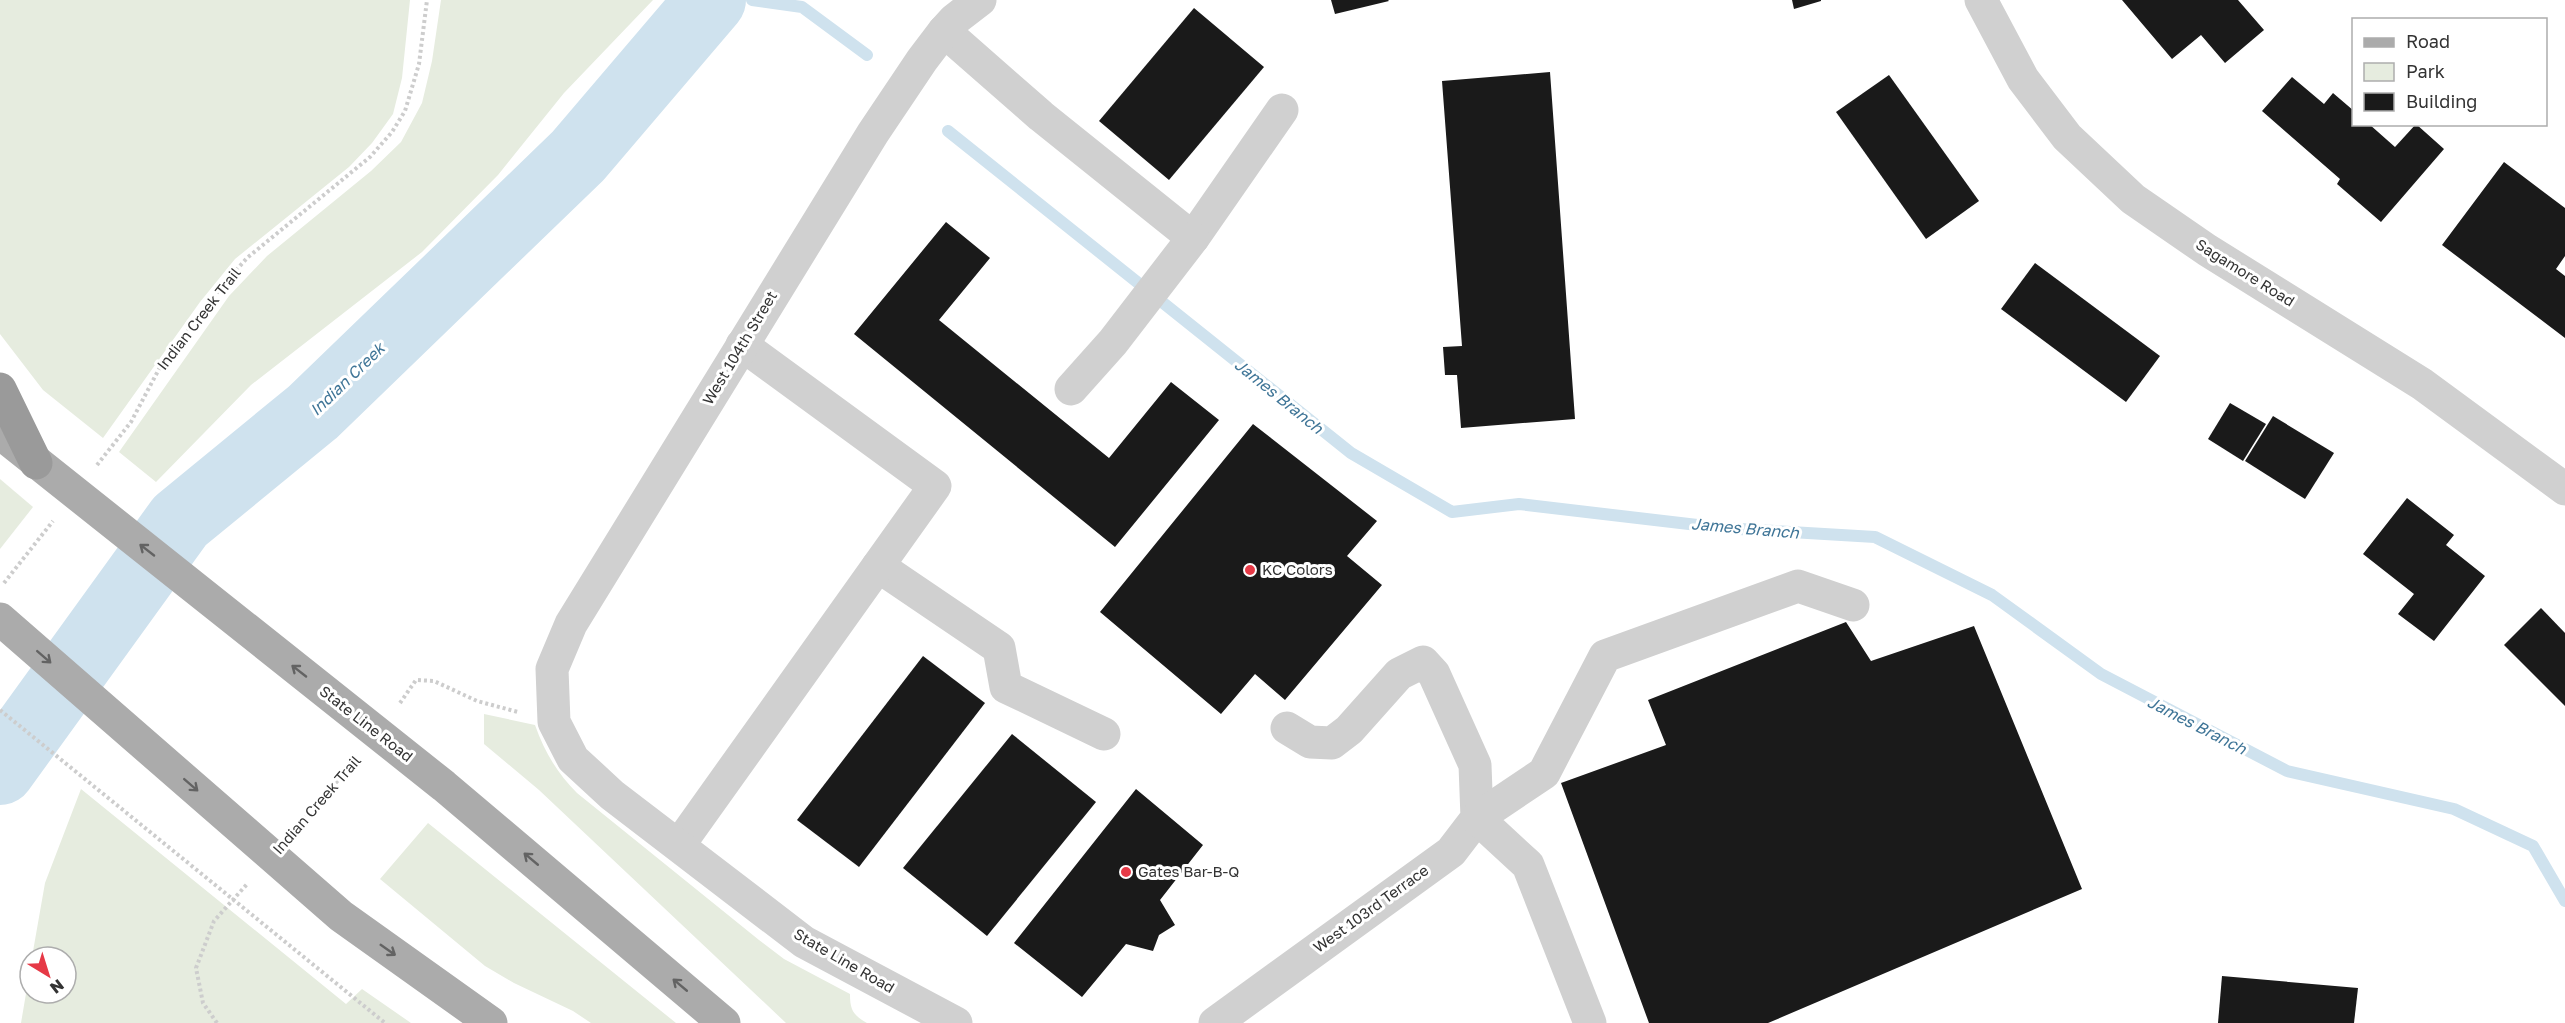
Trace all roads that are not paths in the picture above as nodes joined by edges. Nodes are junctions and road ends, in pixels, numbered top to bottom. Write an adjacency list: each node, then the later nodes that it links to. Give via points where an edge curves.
1 (980, 0): 3 (street, West 104th Street)
2 (1981, 0): 11 (street, Sagamore Road, via 2023,79 2067,137 2133,199 2207,250 2422,384)
3 (944, 31): 5 (street); 6 (street, West 104th Street, via 856,160)
4 (1282, 110): 5 (street)
5 (1188, 245): 8 (street)
6 (742, 345): 12 (street, via 934,486); 15 (street, West 104th Street, via 571,624 552,669)
7 (0, 389): 10 (highway)
8 (1071, 389)
9 (0, 433): 10 (main road, State Line Road)
10 (36, 463): 21 (main road, State Line Road, one-way to 10, via 444,786)
11 (2565, 489)
12 (878, 566): 17 (street, via 999,648 1006,687); 19 (street)
13 (1853, 605): 18 (street, West 103rd Terrace, via 1798,586 1605,656 1544,774)
14 (0, 619): 20 (main road, one-way to 20, via 341,916)
15 (554, 722): 19 (street, State Line Road, via 573,759 612,795)
16 (1287, 728): 18 (street, via 1310,742 1332,743 1349,730 1399,674 1423,662 1434,674 1475,765)
17 (1104, 734)
18 (1477, 818): 23 (street, West 103rd Terrace, via 1451,852); 24 (street, via 1528,865)
19 (679, 845): 22 (street, State Line Road, via 804,942)
20 (491, 1023)
21 (724, 1023)
22 (956, 1023)
23 (1215, 1023)
24 (1590, 1023)

